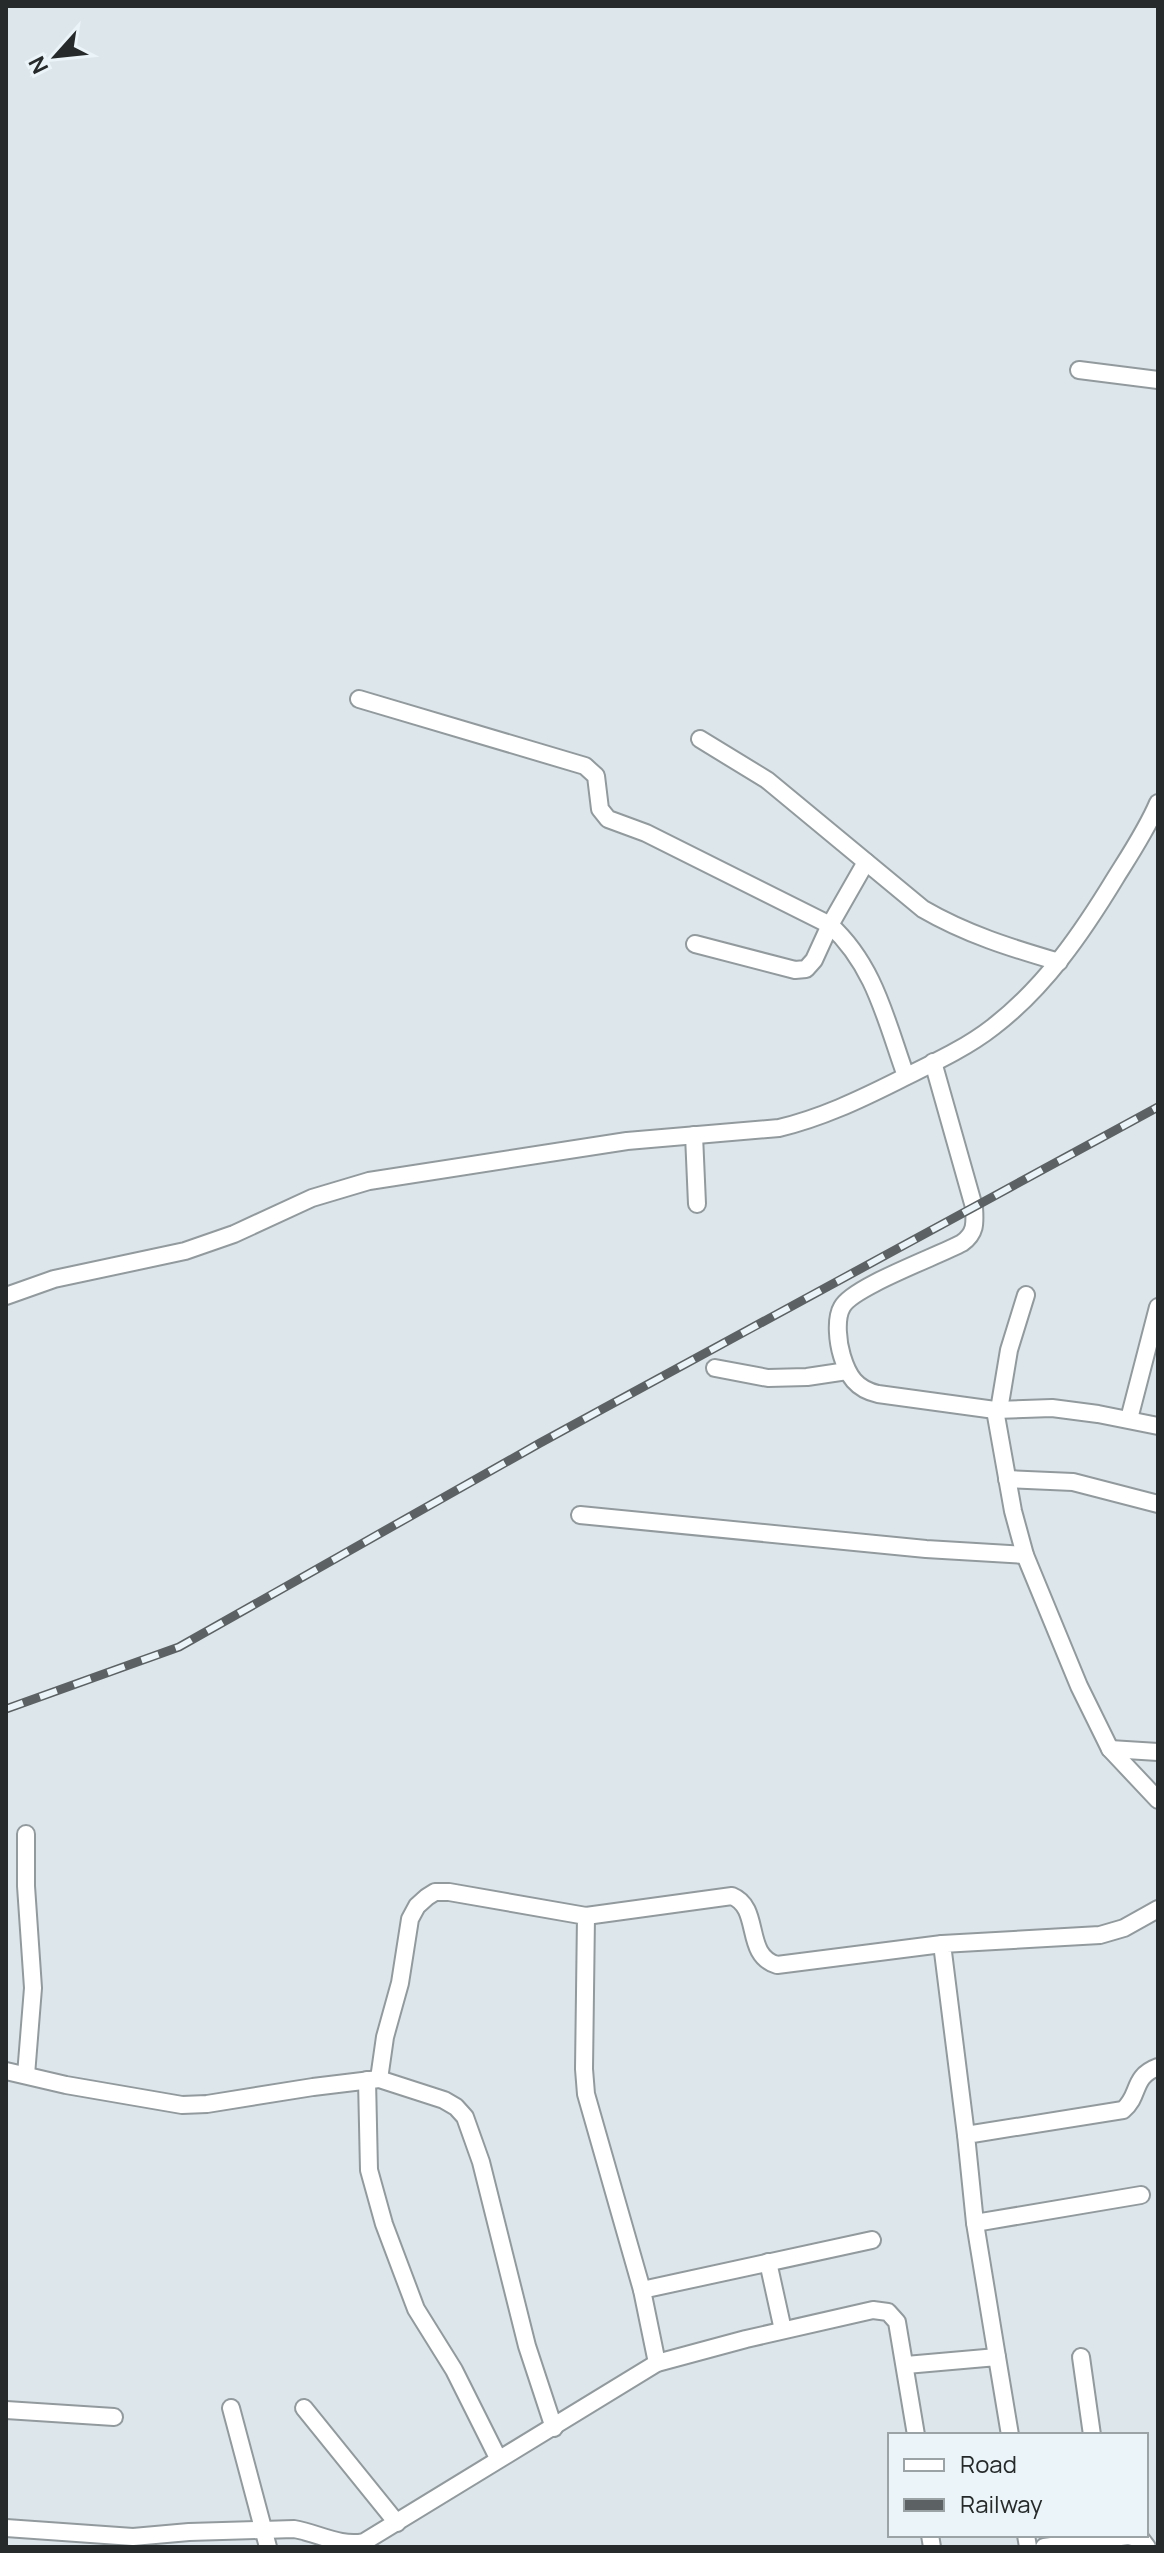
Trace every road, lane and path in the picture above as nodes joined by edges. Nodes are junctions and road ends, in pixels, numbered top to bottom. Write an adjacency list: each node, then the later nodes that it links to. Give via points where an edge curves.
1 (1079, 370): 2 (street)
2 (1158, 380)
3 (359, 699): 8 (street, via 585,766 596,776 600,809 608,819)
4 (700, 739): 7 (street, via 767,780)
5 (1158, 803): 6 (street)
6 (1153, 823): 10 (street)
7 (866, 862): 8 (street); 10 (street, via 942,920)
8 (830, 925): 9 (street, via 814,960 801,970); 12 (street, via 870,975)
9 (695, 944)
10 (1059, 962): 11 (street, via 992,1029)
11 (933, 1062): 12 (street); 19 (street, via 976,1225 962,1243 845,1301 838,1316)
12 (906, 1076): 13 (street, via 800,1123)
13 (694, 1135): 14 (street); 16 (street, via 369,1181 312,1198 185,1251 54,1279)
14 (697, 1204)
15 (1026, 1295): 20 (street)
16 (6, 1296)
17 (1158, 1307): 21 (street)
18 (715, 1368): 19 (street, via 768,1378)
19 (847, 1371): 20 (street, via 869,1392)
20 (997, 1410): 21 (street, via 1052,1408); 23 (street)
21 (1129, 1419): 22 (street)
22 (1158, 1426)
23 (1007, 1479): 24 (street, via 1073,1482); 26 (street)
24 (1158, 1504)
25 (580, 1515): 26 (street)
26 (1025, 1555): 27 (street)
27 (1110, 1749): 28 (street); 29 (street)
28 (1158, 1752)
29 (1158, 1800)
30 (26, 1834): 35 (street, via 33,1988)
31 (1158, 1909): 33 (street, via 1100,1935)
32 (586, 1916): 33 (street, via 732,1896 746,1907 763,1958 777,1965); 36 (street, via 449,1892 427,1897 410,1919 406,1956); 43 (street, via 586,2094)
33 (942, 1944): 38 (street)
34 (1158, 2067): 38 (street, via 1146,2071 1123,2110)
35 (15, 2073): 36 (street, via 182,2105); 37 (street)
36 (373, 2080): 53 (street, via 444,2100 465,2117); 57 (street, via 369,2170 384,2224 416,2309)
37 (6, 2088)
38 (966, 2135): 40 (street)
39 (1141, 2195): 40 (street)
40 (975, 2223): 45 (street)
41 (872, 2240): 42 (street)
42 (768, 2262): 43 (street); 44 (street)
43 (642, 2290): 47 (street)
44 (783, 2330): 47 (street); 48 (street, via 883,2309 897,2322)
45 (997, 2357): 48 (street); 55 (street)
46 (1081, 2357): 56 (street)
47 (657, 2363): 53 (street)
48 (906, 2365): 54 (street)
49 (231, 2408): 60 (street)
50 (304, 2408): 58 (street)
51 (6, 2410): 52 (street)
52 (114, 2417)
53 (554, 2428): 57 (street)
54 (916, 2433)
55 (1010, 2433)
56 (1092, 2433)
57 (498, 2458): 58 (street)
58 (397, 2523): 60 (street, via 351,2545 311,2532)
59 (6, 2528): 60 (street, via 133,2537)
60 (264, 2529): 62 (street)
61 (1106, 2537): 63 (street); 64 (street, via 1135,2537)
62 (268, 2547)
63 (1044, 2547)
64 (1147, 2547)

